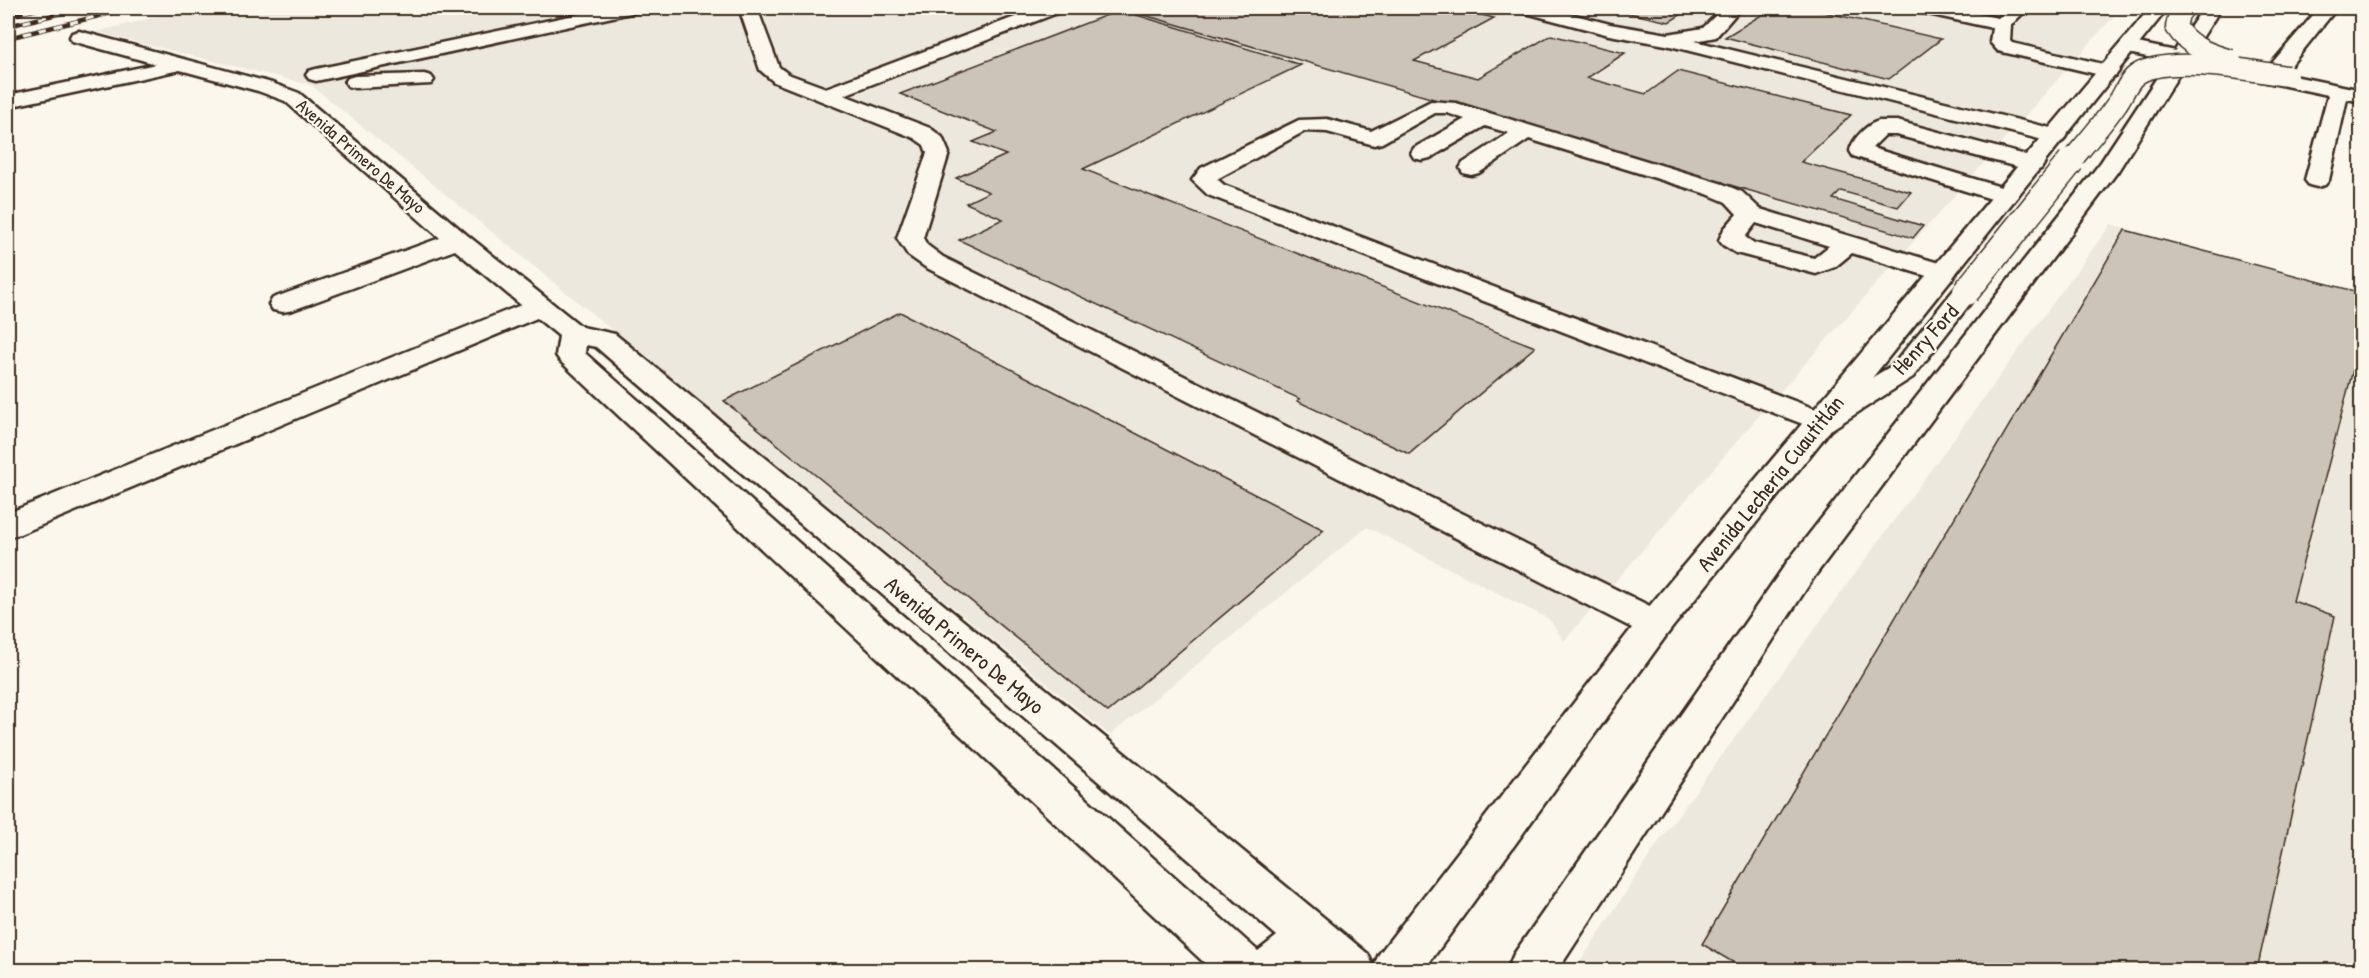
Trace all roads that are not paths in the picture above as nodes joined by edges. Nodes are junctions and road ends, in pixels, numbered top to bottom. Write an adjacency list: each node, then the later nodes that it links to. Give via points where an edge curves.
1 (631, 8): 20 (main road)
2 (748, 8): 27 (main road, via 770,70)
3 (1054, 8): 27 (main road)
4 (1528, 8): 15 (main road)
5 (1732, 8): 13 (main road)
6 (1925, 8): 12 (main road)
7 (2019, 8): 12 (main road)
8 (2159, 8): 17 (main road, Avenida Lecheria Cuautitlán)
9 (2184, 8): 21 (main road, bridge, via 2176,27 2191,44)
10 (2212, 8): 16 (main road)
11 (2328, 8): 21 (main road)
12 (2002, 24): 17 (main road, via 2000,42 2005,47)
13 (1709, 33): 15 (main road); 18 (main road)
14 (79, 37): 19 (main road, Avenida Primero De Mayo)
15 (1659, 43): 18 (main road)
16 (2185, 50): 17 (main road); 21 (main road); 53 (main road, via 2110,166 1801,569)
17 (2125, 51): 33 (main road, Avenida Lecheria Cuautitlán)
18 (1716, 58): 33 (main road)
19 (180, 64): 24 (main road); 29 (main road, Avenida Primero De Mayo)
20 (316, 75)
21 (2279, 77): 25 (main road); 26 (main road); 41 (main road, bridge, via 2201,66 2162,68 2134,76 2117,104)
22 (424, 80): 29 (main road, via 351,82)
23 (8, 83): 24 (main road)
24 (82, 85): 30 (main road)
25 (2339, 91): 28 (main road); 36 (main road)
26 (2361, 91)
27 (824, 96): 47 (main road, via 922,133 934,142 938,153 910,238 917,250 934,262)
28 (2361, 96)
29 (292, 97): 39 (main road, Avenida Primero De Mayo)
30 (8, 101)
31 (1483, 118): 32 (main road); 34 (main road); 45 (main road, via 1449,107 1431,107 1374,138 1307,123 1209,173 1204,180 1216,190)
32 (1527, 131): 35 (main road); 38 (main road, via 1715,189 1734,197)
33 (2045, 149): 37 (main road, Avenida Lecheria Cuautitlán); 37 (main road, via 1897,128 1879,128 1861,147 1869,155)
34 (1422, 153)
35 (1471, 168)
36 (2317, 180)
37 (2006, 196): 41 (main road, Avenida Lecheria Cuautitlán)
38 (1751, 214): 40 (main road); 40 (main road, via 1733,234 1732,240 1745,248 1816,266)
39 (458, 240): 42 (main road); 43 (main road, Avenida Primero De Mayo)
40 (1847, 244): 41 (main road)
41 (1954, 283): 45 (main road, Avenida Lecheria Cuautitlán)
42 (283, 304)
43 (541, 307): 44 (main road, Avenida Primero De Mayo); 46 (main road)
44 (573, 334): 48 (main road, Avenida Primero De Mayo, via 605,340); 49 (main road, via 570,355)
45 (1821, 422): 47 (main road, Avenida Lecheria Cuautitlán)
46 (8, 526)
47 (1655, 624): 52 (main road, Avenida Lecheria Cuautitlán)
48 (1311, 937): 50 (main road); 51 (main road, Avenida Primero De Mayo)
49 (1245, 970)
50 (1271, 970)
51 (1351, 970)
52 (1396, 970)
53 (1531, 970)

